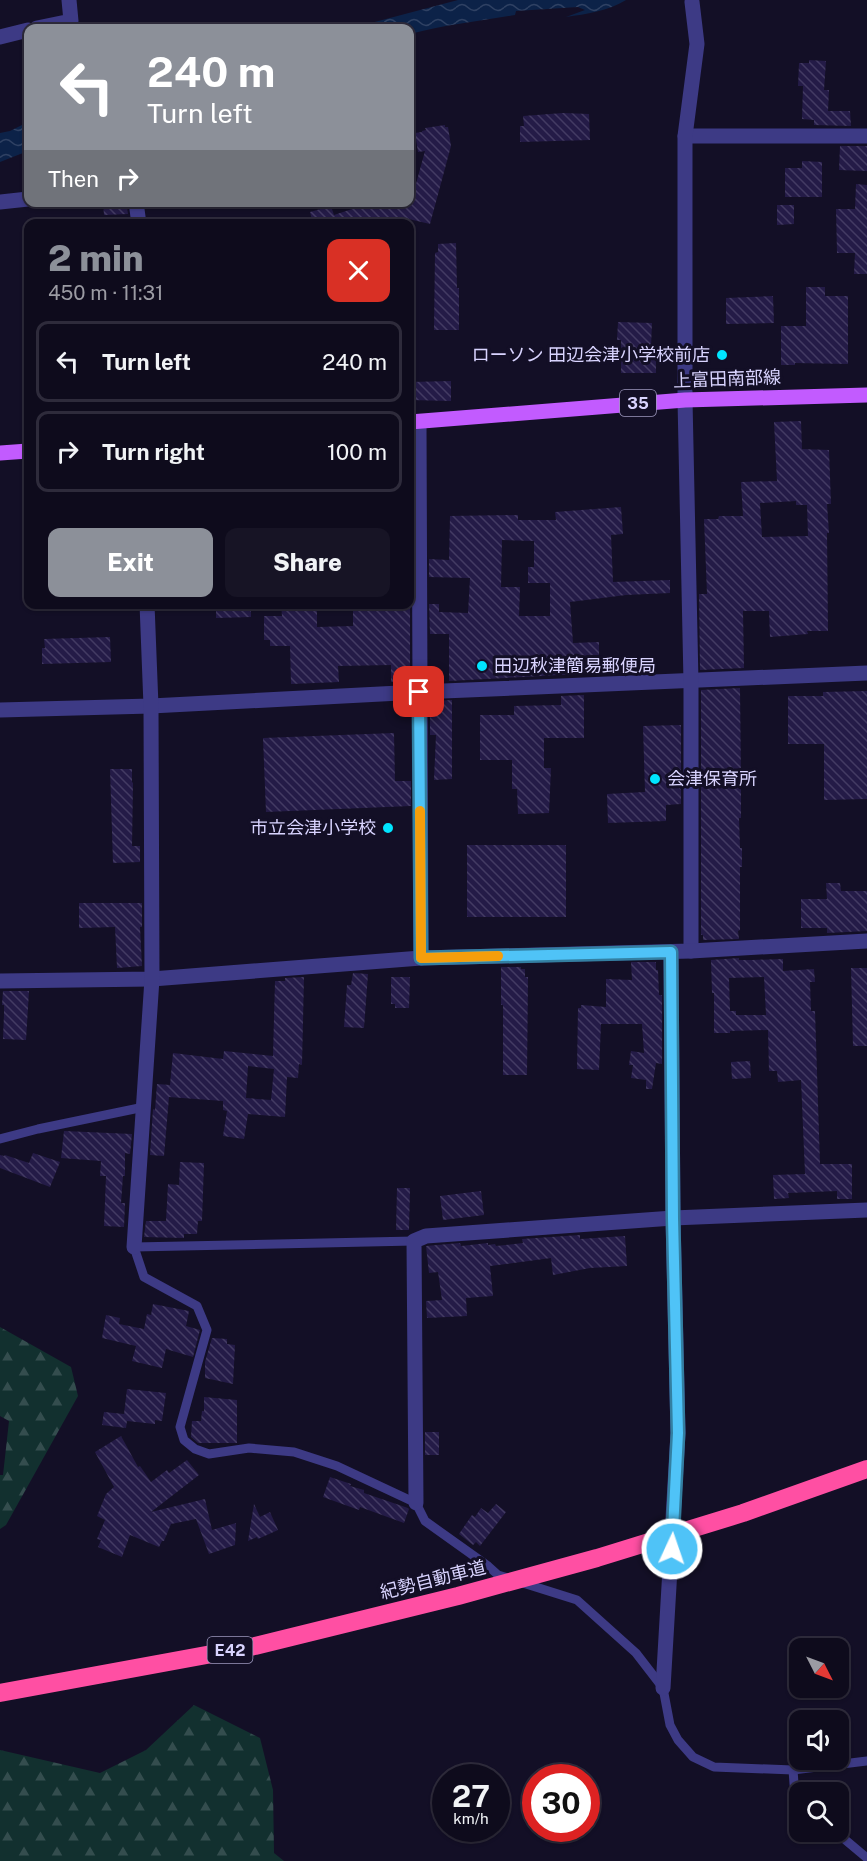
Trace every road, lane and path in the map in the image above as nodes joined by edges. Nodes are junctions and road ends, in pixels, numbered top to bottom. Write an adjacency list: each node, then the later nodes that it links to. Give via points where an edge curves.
1 (69, 0): 3 (street, via 71,21)
2 (692, 2): 6 (street, via 697,44)
3 (56, 24)
4 (24, 31): 5 (street)
5 (0, 37)
6 (685, 136): 7 (street); 11 (street)
7 (867, 136)
8 (24, 199): 9 (street)
9 (0, 201)
10 (867, 395): 11 (main road, 上富田南部線 / 35)
11 (685, 400): 12 (main road, 上富田南部線 / 35); 17 (street)
12 (414, 422): 18 (street)
13 (24, 451): 14 (main road)
14 (0, 453)
15 (147, 609): 19 (street)
16 (867, 673): 17 (street)
17 (691, 681): 18 (street); 22 (street)
18 (419, 692): 19 (street); 24 (street)
19 (151, 706): 20 (street); 25 (street)
20 (0, 710)
21 (867, 941): 22 (street)
22 (691, 951): 23 (street)
23 (671, 952): 24 (street); 30 (street)
24 (421, 958): 25 (street)
25 (152, 979): 26 (street); 27 (street)
26 (0, 981)
27 (144, 1107): 28 (lane); 32 (street)
28 (0, 1139)
29 (867, 1210): 30 (street)
30 (673, 1218): 31 (street, via 426,1236); 35 (street, via 678,1433)
31 (414, 1241): 32 (lane); 34 (street)
32 (134, 1247): 34 (lane, via 144,1277 197,1305 207,1330 180,1427 184,1440 208,1454 249,1448 294,1452 337,1466)
33 (867, 1469): 36 (highway, 紀勢自動車道 / E42, via 743,1513 458,1596 255,1646)
34 (416, 1503): 35 (lane, via 425,1521 498,1575 577,1600 636,1653)
35 (663, 1688): 39 (lane, via 670,1725 693,1757 714,1767)
36 (0, 1693)
37 (867, 1761): 38 (lane)
38 (849, 1763)
39 (789, 1770)
40 (793, 1770): 41 (lane)
41 (794, 1782)
42 (848, 1842): 43 (lane)
43 (867, 1858)

